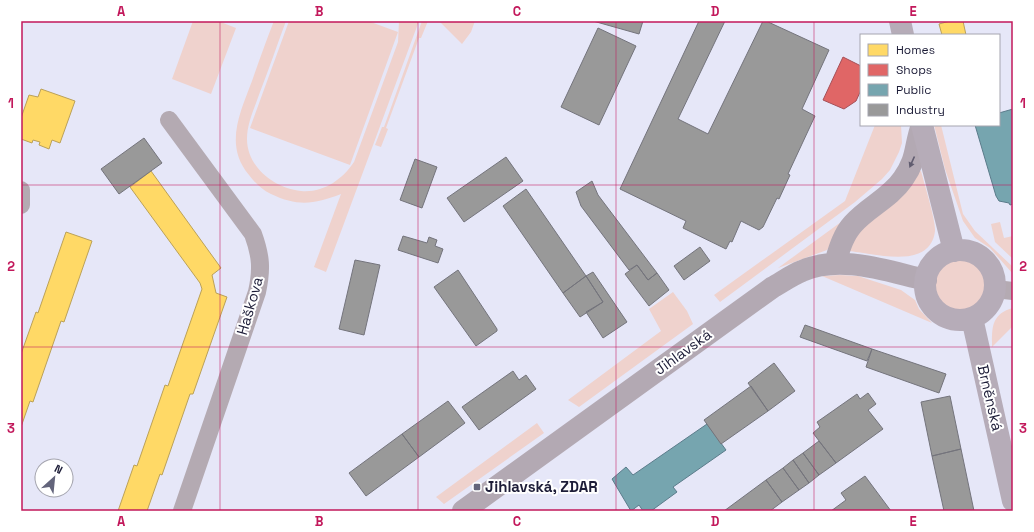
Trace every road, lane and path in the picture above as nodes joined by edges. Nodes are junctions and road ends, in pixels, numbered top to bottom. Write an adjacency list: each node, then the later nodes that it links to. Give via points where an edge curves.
1 (900, 21): 2 (main road)
2 (903, 34)
3 (169, 120): 14 (street, Haškova, via 252,234 260,256 257,292)
4 (922, 126): 8 (main road)
5 (922, 126): 9 (main road, one-way to 9, via 916,153 908,172 887,196 852,225)
6 (21, 190): 7 (street)
7 (21, 205)
8 (954, 251): 10 (main road, via 937,259 930,268); 11 (main road, via 968,251 983,260)
9 (835, 263): 10 (main road, Jihlavská); 15 (main road, Jihlavská, via 802,271 773,287)
10 (926, 280): 12 (main road, via 927,298 936,311 954,320)
11 (1004, 290): 12 (main road, via 980,314)
12 (972, 318): 13 (main road, Brněnská)
13 (1013, 501)
14 (182, 511)
15 (463, 511)

